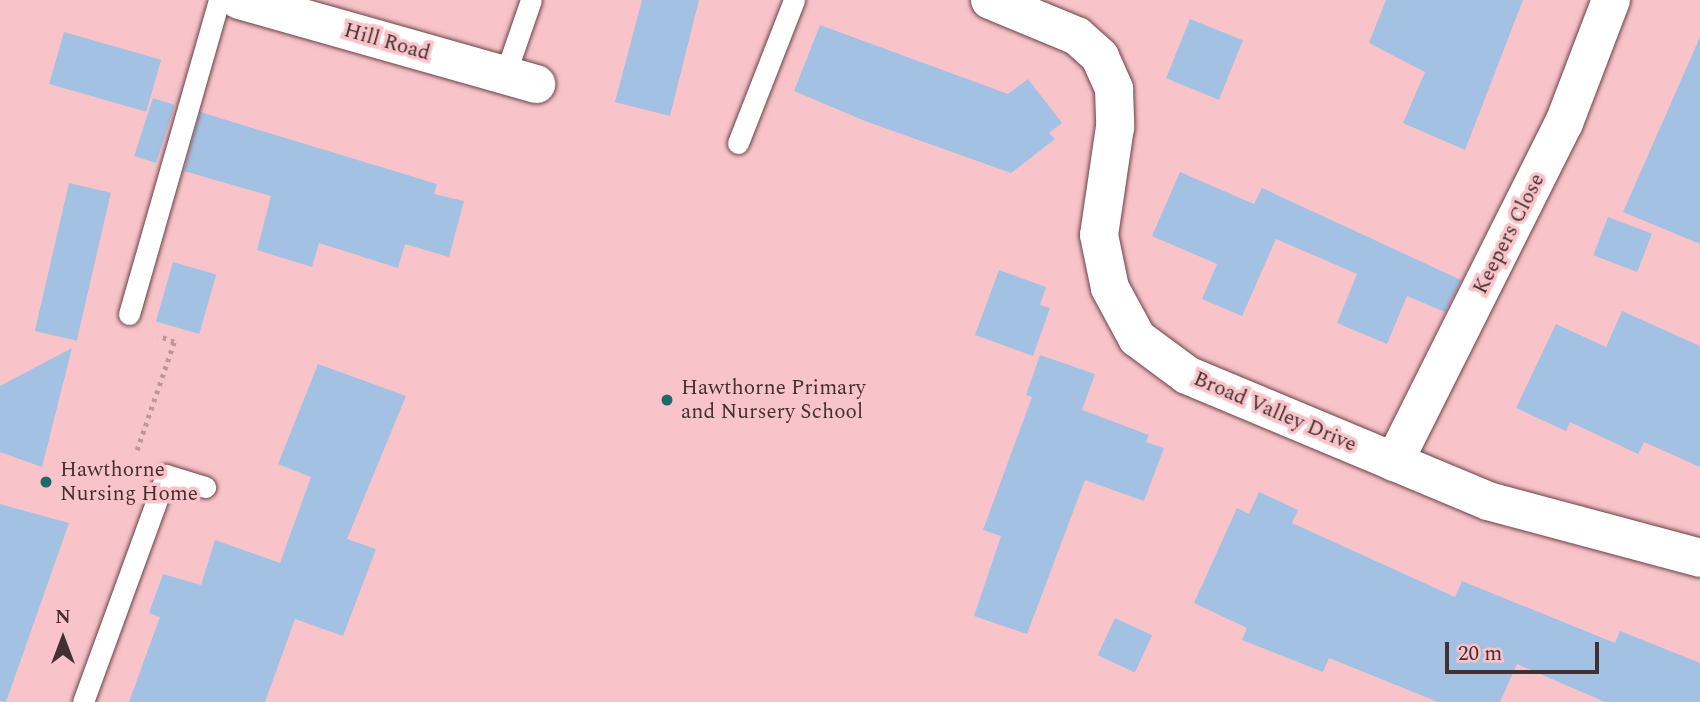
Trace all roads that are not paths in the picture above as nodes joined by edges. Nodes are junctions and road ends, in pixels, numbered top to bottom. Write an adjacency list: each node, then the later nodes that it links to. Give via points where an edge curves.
1 (219, 0): 9 (lane)
2 (239, 0): 7 (street, Hill Road)
3 (531, 0): 7 (lane)
4 (794, 0): 8 (lane)
5 (990, 0): 10 (street, Broad Valley Drive, via 1077,36 1100,57 1114,89 1115,127 1100,235 1110,288 1137,338 1187,375)
6 (1611, 0): 10 (street, Keepers Close, via 1564,123)
7 (520, 80)
8 (738, 143)
9 (129, 314)
10 (1394, 462): 12 (street, Broad Valley Drive, via 1488,501)
11 (205, 487): 13 (lane, via 166,475)
12 (1700, 558)
13 (83, 702)

